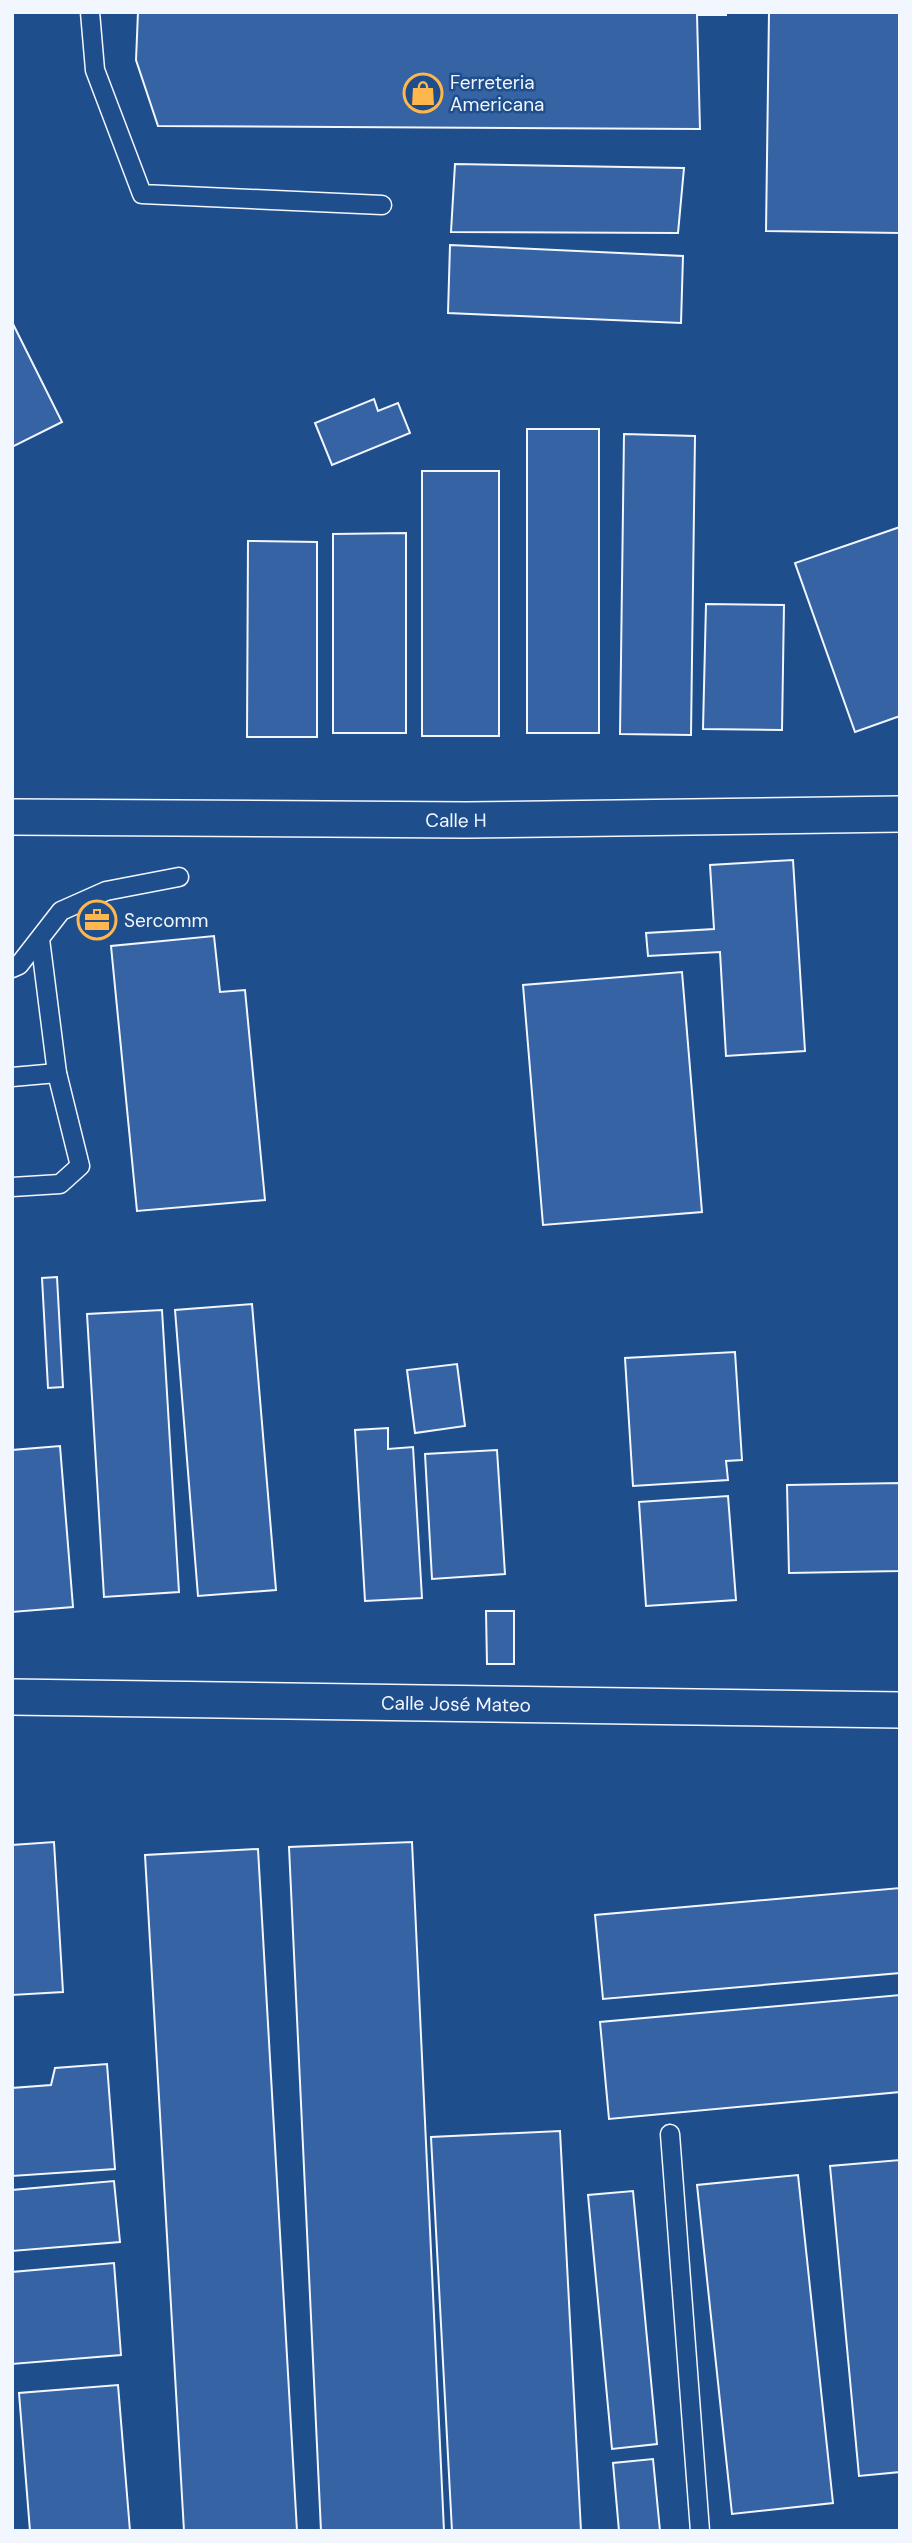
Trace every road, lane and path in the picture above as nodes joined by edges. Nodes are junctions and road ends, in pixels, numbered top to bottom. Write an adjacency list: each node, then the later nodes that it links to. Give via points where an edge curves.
1 (90, 12): 2 (lane, via 95,70 142,194)
2 (382, 205)
3 (900, 814): 4 (street, Calle H, via 466,820)
4 (12, 817)
5 (179, 877): 6 (lane, via 106,891 61,911)
6 (40, 939): 7 (lane); 8 (lane)
7 (12, 968)
8 (57, 1073): 9 (lane); 10 (lane, via 80,1166 60,1184)
9 (12, 1077)
10 (12, 1187)
11 (12, 1697): 12 (street, Calle José Mateo)
12 (900, 1710)
13 (670, 2134): 14 (lane)
14 (701, 2531)

